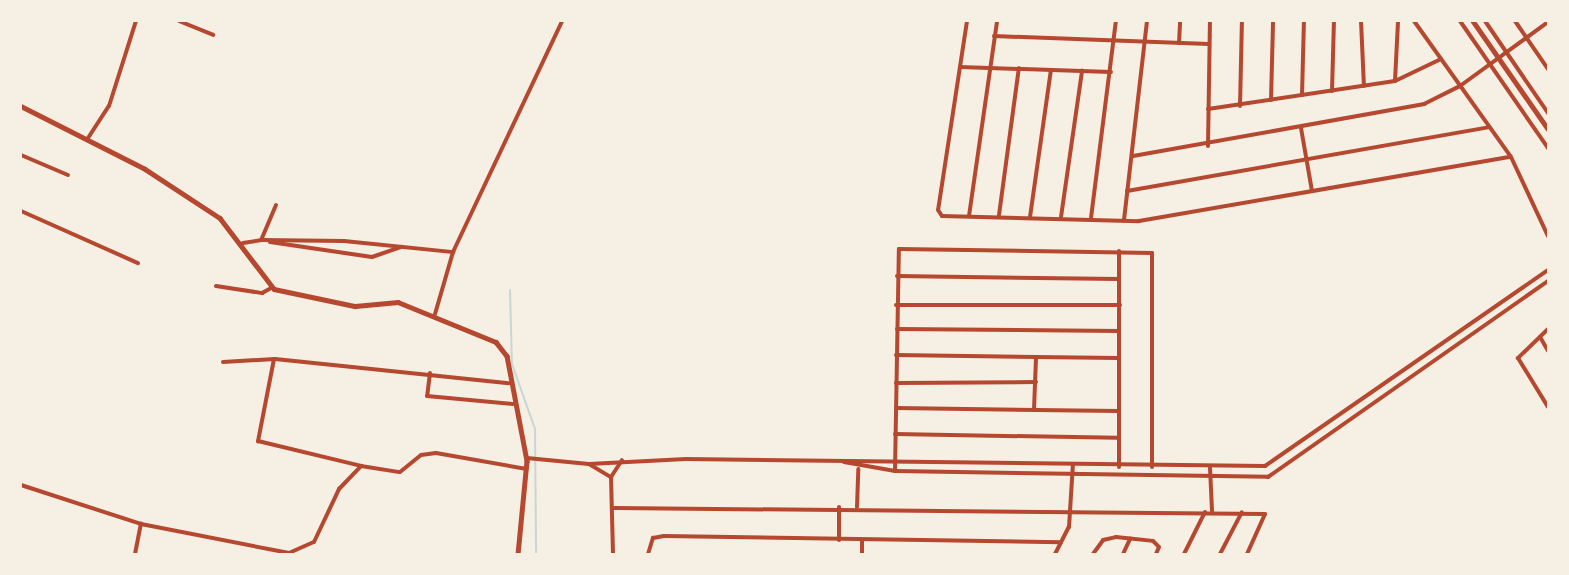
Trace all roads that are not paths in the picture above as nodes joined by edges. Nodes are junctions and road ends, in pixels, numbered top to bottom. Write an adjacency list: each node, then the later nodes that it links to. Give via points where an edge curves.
1 (136, 21): 53 (street, via 109,106)
2 (179, 21): 22 (street)
3 (562, 21): 76 (street)
4 (967, 21): 33 (street)
5 (997, 21): 23 (street)
6 (1116, 21): 25 (street)
7 (1147, 21): 26 (street)
8 (1180, 21): 27 (street)
9 (1210, 21): 28 (street)
10 (1242, 21): 47 (street)
11 (1273, 21): 45 (street)
12 (1304, 21): 44 (street)
13 (1334, 21): 43 (street)
14 (1361, 21): 41 (street)
15 (1398, 21): 40 (street)
16 (1414, 21): 31 (street)
17 (1460, 21): 32 (street)
18 (1473, 21): 30 (street)
19 (1485, 21): 29 (street)
20 (1515, 21): 24 (street)
21 (1548, 22): 24 (street)
22 (213, 35)
23 (994, 36): 25 (street); 34 (street)
24 (1526, 39): 29 (street); 36 (street)
25 (1116, 41): 26 (street); 39 (street)
26 (1146, 42): 27 (street); 57 (street)
27 (1179, 43): 28 (street)
28 (1209, 44): 48 (street)
29 (1507, 54): 30 (street); 49 (street)
30 (1499, 58): 32 (street); 52 (street)
31 (1441, 59): 40 (street); 42 (street)
32 (1490, 65): 42 (street); 55 (street)
33 (960, 67): 34 (street); 66 (street, via 938,214)
34 (991, 67): 35 (street); 66 (street)
35 (1019, 68): 37 (street); 65 (street)
36 (1548, 69)
37 (1051, 70): 38 (street); 67 (street)
38 (1082, 71): 39 (street); 68 (street)
39 (1111, 72): 69 (street)
40 (1395, 81): 41 (street)
41 (1364, 86): 43 (street)
42 (1460, 86): 50 (street); 51 (street, via 1424,104)
43 (1332, 91): 44 (street)
44 (1302, 95): 45 (street)
45 (1271, 100): 47 (street)
46 (21, 106): 53 (street)
47 (1239, 106): 48 (street)
48 (1208, 109): 54 (street)
49 (1548, 113)
50 (1489, 127): 58 (street); 59 (street)
51 (1301, 128): 54 (street); 59 (street)
52 (1548, 129)
53 (88, 138): 73 (street, via 220,218)
54 (1208, 146): 57 (street)
55 (1548, 148)
56 (21, 154): 60 (street)
57 (1133, 156): 61 (street)
58 (1511, 157): 62 (street); 71 (street)
59 (1307, 160): 61 (street); 62 (street)
60 (68, 175)
61 (1126, 191): 70 (street)
62 (1312, 191): 70 (street)
63 (276, 205): 72 (street)
64 (21, 211): 77 (street)
65 (999, 215): 66 (street); 67 (street)
66 (969, 216)
67 (1030, 217): 68 (street)
68 (1061, 217): 69 (street)
69 (1090, 218): 70 (street)
70 (1124, 220)
71 (1548, 236)
72 (261, 240): 73 (street); 74 (street); 74 (street, via 372,257)
73 (243, 243): 83 (street)
74 (403, 246): 76 (street)
75 (1119, 251): 79 (street, via 899,249); 80 (street); 118 (street, via 1145,250 1154,256)
76 (453, 252): 86 (street)
77 (138, 263)
78 (1548, 270): 106 (street)
79 (897, 276): 80 (street); 84 (street)
80 (1119, 279): 85 (street)
81 (1548, 281): 107 (street)
82 (216, 286): 83 (street, via 261,293)
83 (271, 288): 86 (street, via 355,306 398,302)
84 (897, 305): 85 (street); 87 (street)
85 (1120, 305): 89 (street)
86 (435, 314): 99 (street, via 496,342 507,356)
87 (897, 329): 89 (street); 92 (street)
88 (1548, 329): 90 (street)
89 (1119, 331): 94 (street)
90 (1540, 337): 91 (street); 102 (street, via 1518,358)
91 (1548, 351)
92 (896, 355): 93 (street); 100 (street)
93 (1036, 357): 94 (street); 98 (street)
94 (1118, 358): 105 (street)
95 (275, 359): 96 (street); 97 (street); 116 (street, via 258,441)
96 (223, 362)
97 (430, 373): 99 (street); 101 (street, via 428,396)
98 (1036, 382): 100 (street); 104 (street)
99 (509, 383): 101 (street)
100 (896, 383): 103 (street)
101 (513, 404): 110 (street)
102 (1548, 407)
103 (896, 408): 104 (street); 108 (street)
104 (1034, 410): 105 (street)
105 (1118, 411): 109 (street)
106 (1344, 412): 107 (street); 119 (street, via 1272,464)
107 (1349, 419): 125 (street, via 1268,477)
108 (896, 434): 109 (street); 113 (street)
109 (1117, 438): 117 (street)
110 (527, 458): 115 (street); 120 (street)
111 (622, 460): 112 (street); 115 (street); 124 (street)
112 (841, 460): 113 (street); 121 (street)
113 (896, 462): 114 (street); 122 (street)
114 (1073, 464): 117 (street); 123 (street)
115 (589, 465): 124 (street)
116 (361, 466): 120 (street, via 400,472 422,455 436,453); 139 (street, via 339,489 314,542)
117 (1119, 467): 118 (street)
118 (1152, 467): 119 (street)
119 (1210, 468): 125 (street)
120 (527, 469): 141 (street)
121 (858, 469): 122 (street); 128 (street)
122 (895, 471): 123 (street)
123 (1073, 476): 125 (street); 133 (street)
124 (611, 477): 129 (street)
125 (1210, 478): 130 (street)
126 (21, 485): 134 (street)
127 (839, 507): 128 (street); 129 (street); 136 (street)
128 (857, 507): 133 (street)
129 (614, 508): 142 (street)
130 (1212, 511): 131 (street); 132 (street)
131 (1205, 512): 133 (street); 149 (street)
132 (1242, 512): 150 (street); 151 (street, via 1267,516)
133 (1070, 513): 138 (street)
134 (141, 524): 139 (street); 140 (street)
135 (1131, 539): 146 (street, via 1102,540); 147 (street); 148 (street, via 1157,543)
136 (839, 540): 137 (street); 143 (street, via 659,536 650,541)
137 (862, 540): 138 (street); 144 (street)
138 (1061, 542): 145 (street)
139 (289, 553)
140 (135, 554)
141 (518, 554)
142 (613, 554)
143 (648, 554)
144 (862, 554)
145 (1055, 554)
146 (1093, 554)
147 (1123, 554)
148 (1156, 554)
149 (1184, 554)
150 (1220, 554)
151 (1247, 554)

